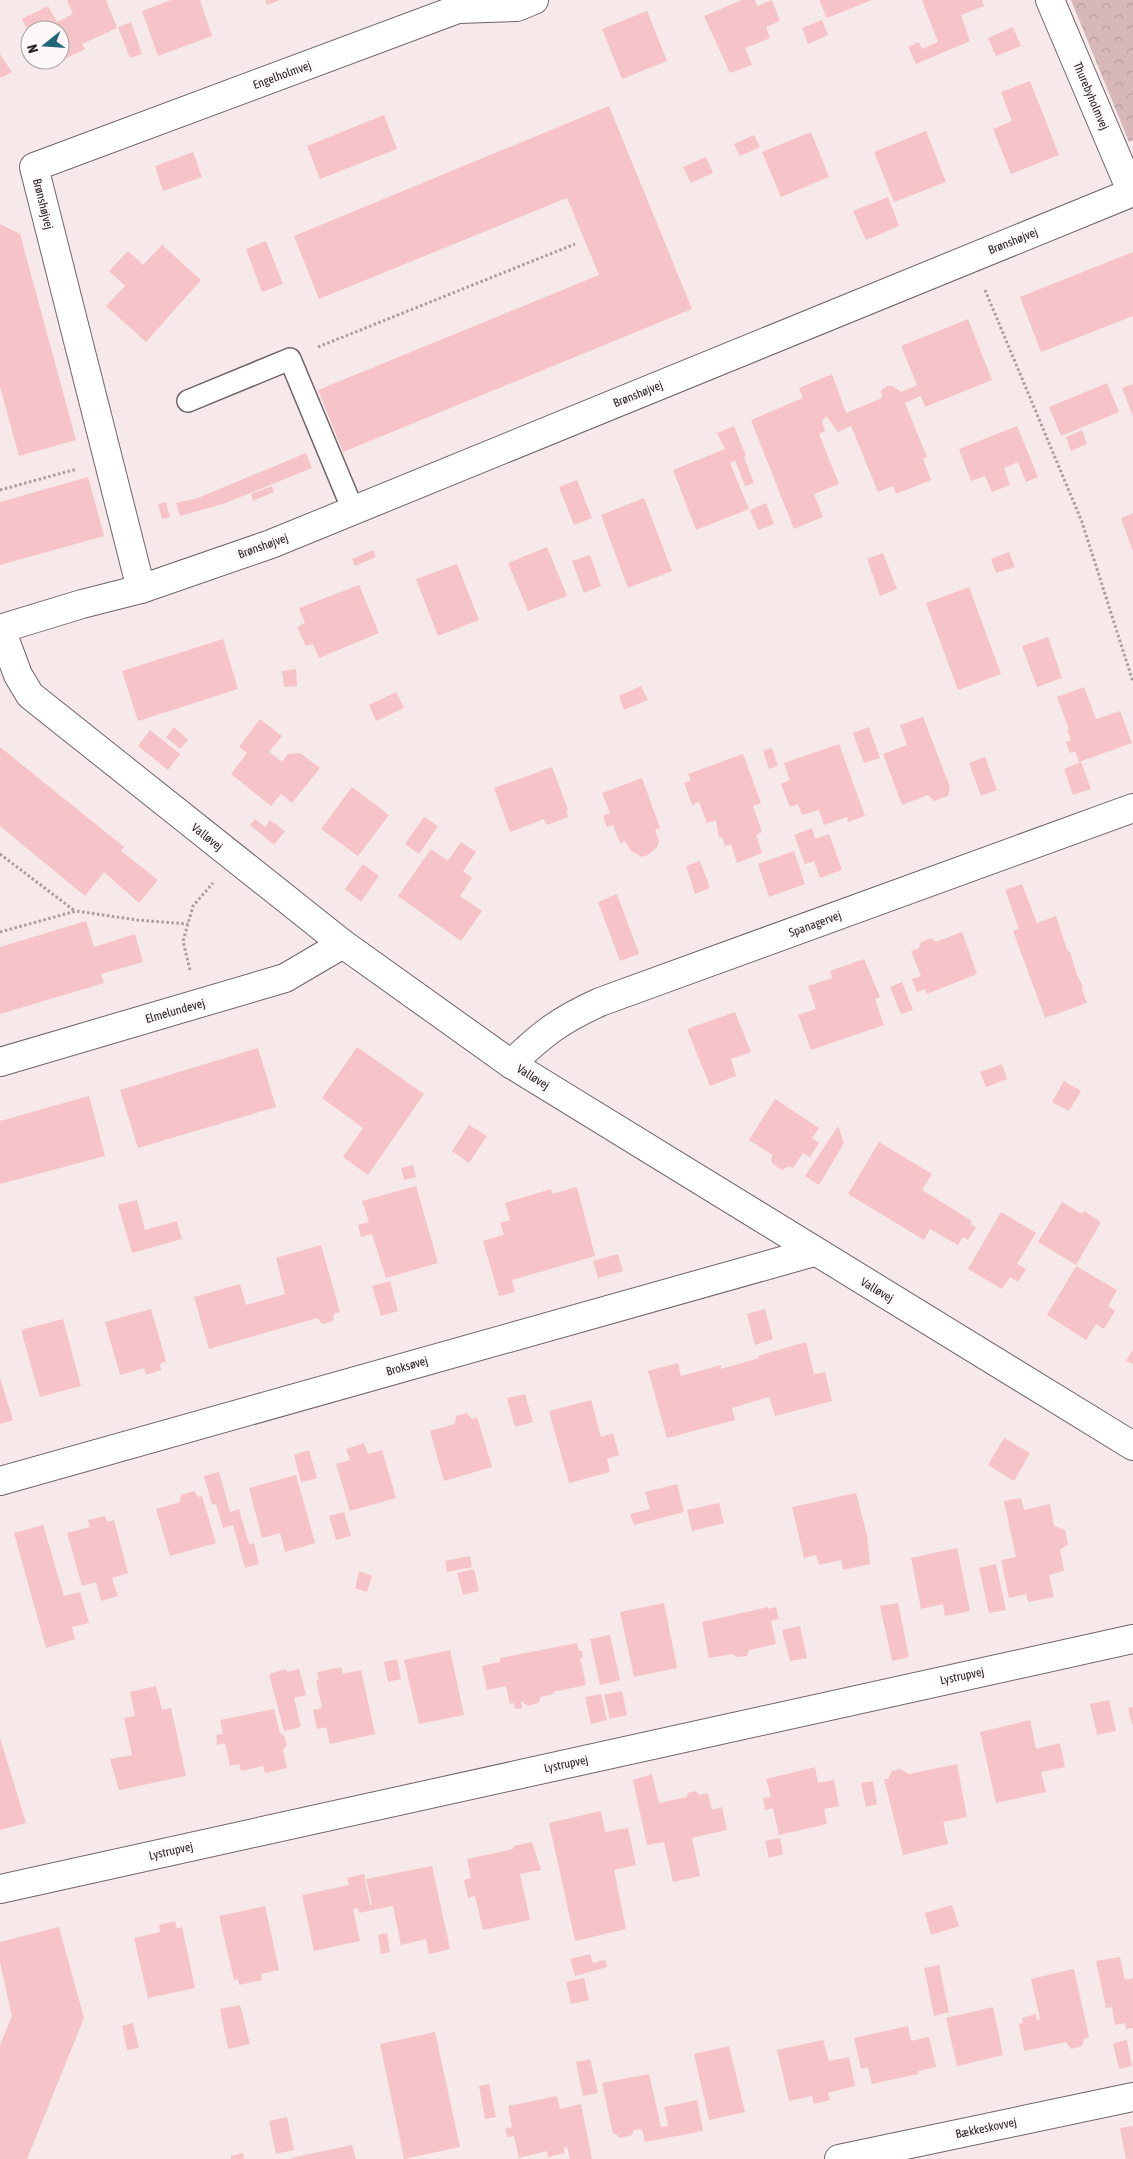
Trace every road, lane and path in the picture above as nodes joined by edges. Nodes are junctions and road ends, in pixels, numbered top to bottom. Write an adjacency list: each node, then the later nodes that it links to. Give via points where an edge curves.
1 (534, 0): 3 (street, Engelholmvej, via 517,7 458,10)
2 (1050, 0): 4 (street, Thurebyholmvej)
3 (34, 167): 9 (street, Brønshøjvej)
4 (1132, 192): 6 (street, Brønshøjvej)
5 (575, 244): 7 (path)
6 (972, 258): 11 (street, Brønshøjvej); 14 (path, via 1082,522)
7 (290, 359): 8 (lane); 11 (lane)
8 (188, 401)
9 (109, 460): 10 (path); 12 (street, Brønshøjvej)
10 (0, 490)
11 (353, 510): 12 (street, Brønshøjvej, via 271,544)
12 (142, 589): 13 (street, Brønshøjvej)
13 (1, 629): 17 (street, Valløvej, via 18,676 30,696)
14 (1133, 682)
15 (1133, 808): 24 (street, Spanagervej, via 600,1002 568,1016 538,1037)
16 (0, 854): 18 (path)
17 (235, 859): 19 (path, via 193,906); 21 (street, Valløvej)
18 (76, 911): 19 (path); 20 (path)
19 (188, 924): 22 (path, via 183,941)
20 (0, 932)
21 (343, 944): 22 (street, Elmelundevej, via 285,978); 24 (street, Valløvej)
22 (198, 1004): 23 (street, Elmelundevej)
23 (0, 1062)
24 (511, 1064): 25 (street, Valløvej)
25 (814, 1252): 26 (street, Valløvej); 27 (street, Broksøvej)
26 (1133, 1446)
27 (0, 1481)
28 (1133, 1639): 29 (street, Lystrupvej)
29 (0, 1890)
30 (1133, 2097): 31 (street, Bækkeskovvej)
31 (839, 2159)

